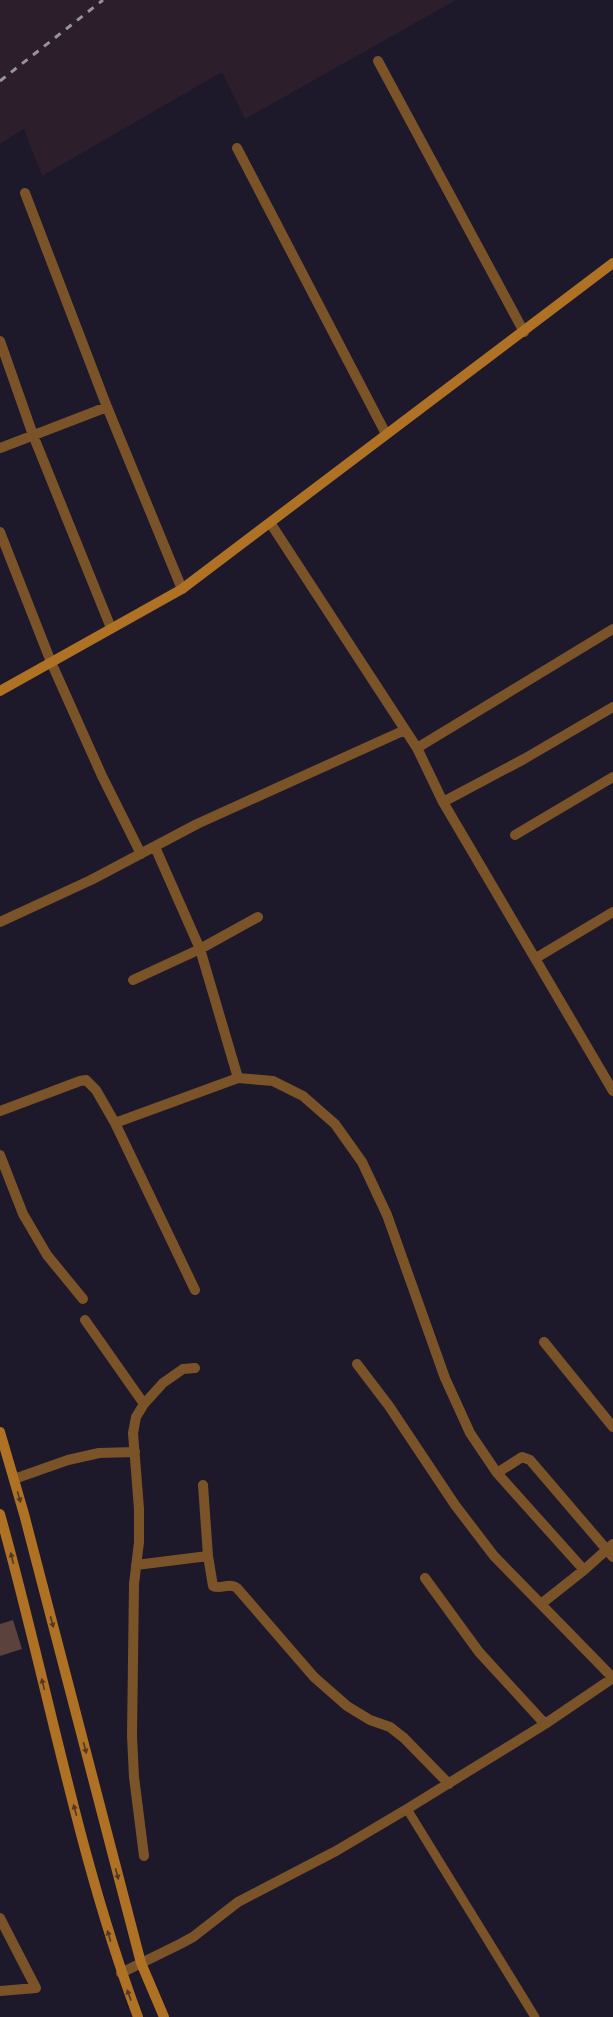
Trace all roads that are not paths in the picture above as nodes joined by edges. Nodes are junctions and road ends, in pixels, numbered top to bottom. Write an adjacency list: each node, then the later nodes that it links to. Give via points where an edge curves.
1 (378, 61): 5 (street)
2 (237, 148): 8 (street)
3 (25, 193): 7 (street)
4 (613, 263): 5 (main road)
5 (524, 332): 8 (main road)
6 (0, 341): 9 (street)
7 (108, 407): 9 (street); 13 (street)
8 (386, 434): 11 (main road)
9 (33, 436): 10 (street); 14 (street)
10 (0, 448)
11 (271, 524): 13 (main road); 19 (street)
12 (0, 532): 16 (street)
13 (182, 589): 14 (main road)
14 (111, 628): 16 (main road)
15 (613, 629): 20 (street)
16 (51, 662): 17 (main road); 25 (street, via 102,776)
17 (0, 691)
18 (613, 707): 22 (street)
19 (405, 730): 20 (street); 24 (street, via 197,824)
20 (417, 748): 22 (street)
21 (613, 777): 23 (street)
22 (443, 802): 30 (street)
23 (515, 834)
24 (155, 847): 25 (street); 29 (street)
25 (141, 854): 28 (street)
26 (613, 912): 30 (street)
27 (258, 917): 29 (street)
28 (0, 922)
29 (200, 949): 31 (street); 32 (street)
30 (536, 958): 33 (street)
31 (133, 980)
32 (238, 1078): 35 (street); 47 (street, via 273,1081 303,1096 335,1124 362,1162 387,1215 445,1378 470,1433)
33 (613, 1092)
34 (0, 1111): 35 (street, via 86,1080 96,1090)
35 (115, 1123): 37 (street)
36 (0, 1155): 38 (street, via 23,1214 47,1255)
37 (195, 1290)
38 (83, 1299)
39 (85, 1320): 43 (street)
40 (544, 1342): 44 (street)
41 (357, 1364): 56 (street, via 389,1406 455,1505 494,1556)
42 (195, 1368): 43 (street, via 183,1369 171,1376)
43 (144, 1404): 46 (street, via 136,1416 133,1433)
44 (613, 1427)
45 (0, 1432): 48 (main road)
46 (135, 1452): 48 (street, via 76,1458); 53 (street, via 139,1509)
47 (497, 1473): 51 (street, via 522,1457 530,1460); 54 (street)
48 (14, 1479): 63 (main road, one-way to 63)
49 (203, 1485): 52 (street)
50 (0, 1514): 64 (main road, one-way to 50, via 50,1716)
51 (611, 1550): 54 (street)
52 (208, 1556): 53 (street); 59 (street, via 213,1586 229,1585 237,1588 314,1677 347,1706 399,1734)
53 (136, 1565): 61 (street, via 132,1646 132,1736 134,1777)
54 (584, 1570): 56 (street)
55 (425, 1578): 58 (street, via 479,1652)
56 (541, 1604): 57 (street)
57 (613, 1678): 58 (street)
58 (545, 1724): 59 (street, via 493,1754)
59 (449, 1784): 60 (street)
60 (407, 1809): 63 (street, via 336,1851 238,1902 193,1937); 68 (lane)
61 (144, 1856)
62 (0, 1918): 65 (street, via 36,1988)
63 (141, 1963): 64 (street); 67 (main road)
64 (121, 1973): 66 (main road, one-way to 64)
65 (0, 1991)
66 (138, 2017)
67 (164, 2017)
68 (535, 2017)

